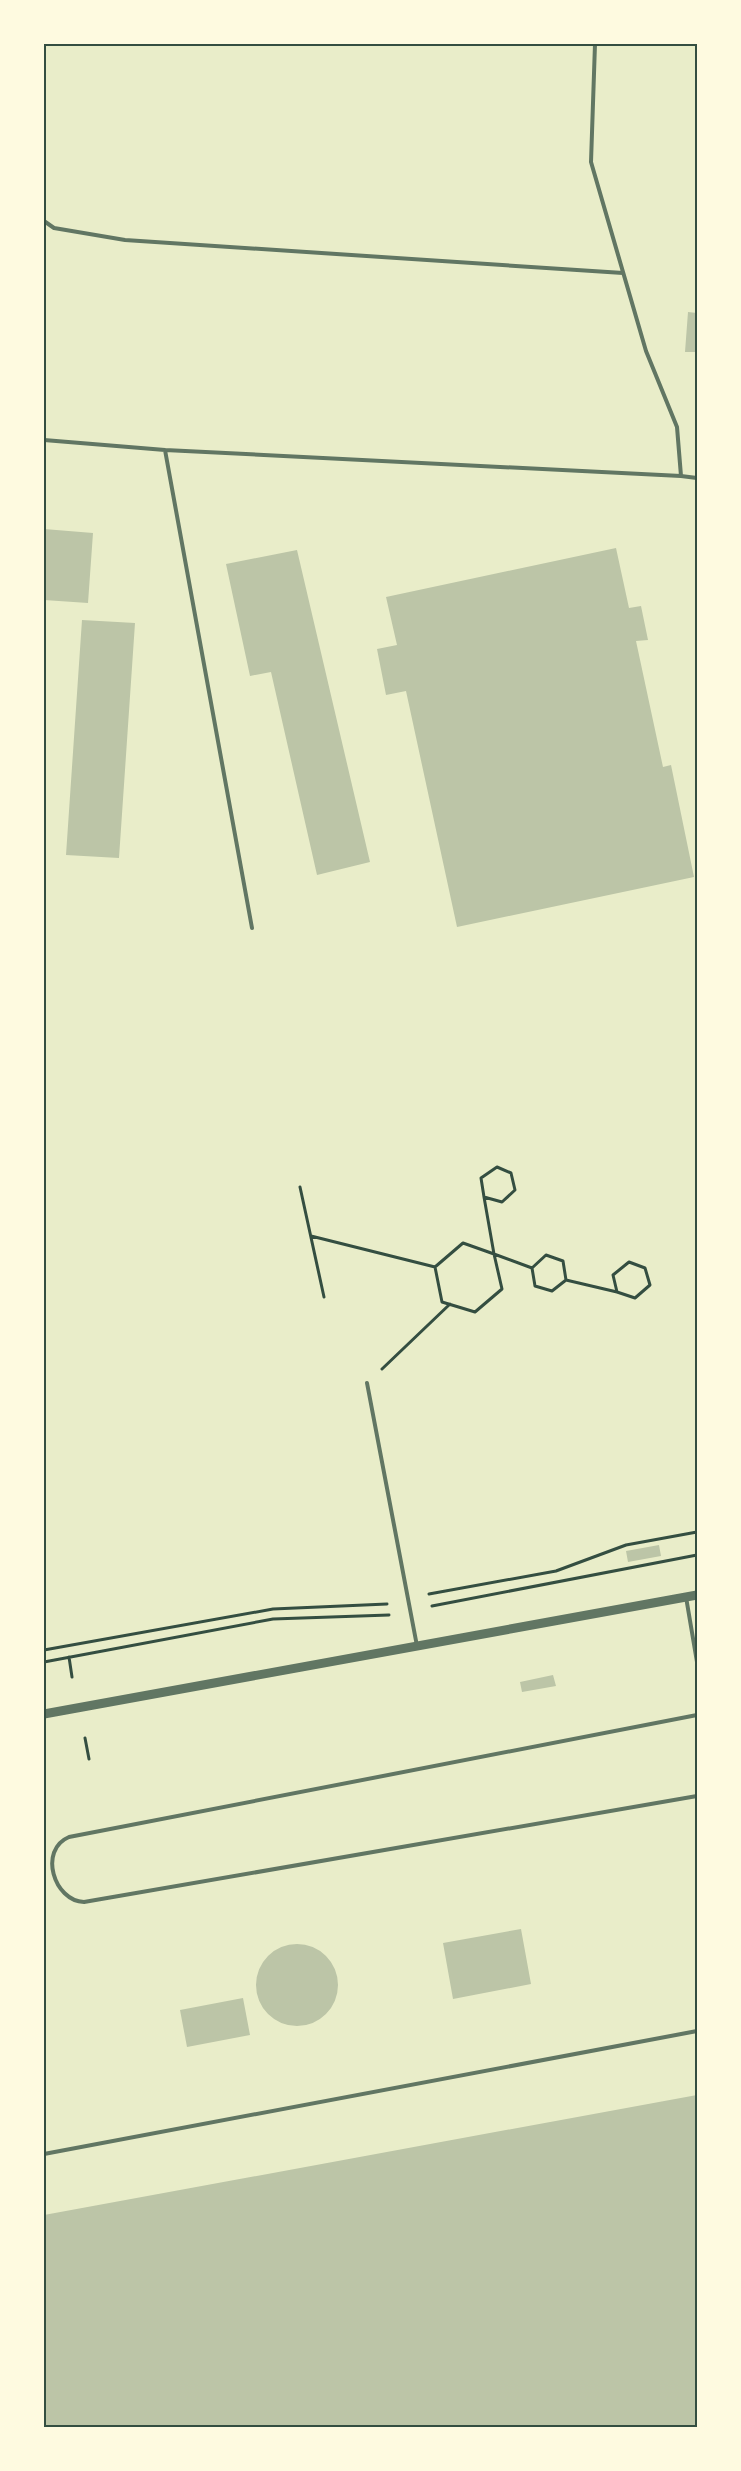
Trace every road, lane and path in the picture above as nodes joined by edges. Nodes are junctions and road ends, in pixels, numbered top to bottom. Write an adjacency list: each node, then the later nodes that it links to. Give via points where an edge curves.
1 (595, 44): 3 (lane, via 591,162)
2 (44, 221): 3 (lane, via 54,228 125,240)
3 (623, 273): 6 (lane, via 646,351 677,427)
4 (44, 440): 5 (lane)
5 (165, 450): 6 (lane); 8 (lane)
6 (680, 476): 7 (lane)
7 (697, 478)
8 (252, 928)
9 (300, 1187): 11 (path)
10 (484, 1197): 10 (path, via 502,1202 515,1190 511,1173 497,1167 481,1178); 12 (path)
11 (310, 1236): 13 (path); 17 (path)
12 (494, 1254): 13 (path, via 462,1243); 14 (path); 18 (path, via 502,1289 475,1312)
13 (436, 1268): 18 (path, via 442,1302)
14 (532, 1268): 15 (path, via 535,1286 552,1291); 15 (path, via 546,1255 563,1262)
15 (566, 1280): 16 (path)
16 (617, 1292): 16 (path, via 635,1298 650,1285 645,1268 628,1262 613,1275)
17 (324, 1296)
18 (450, 1304): 19 (path)
19 (367, 1383): 26 (lane)
20 (697, 1504): 21 (path)
21 (697, 1513)
22 (697, 1532): 26 (path, via 626,1544 556,1571)
23 (697, 1555): 27 (path)
24 (697, 1595): 25 (street)
25 (686, 1597): 28 (street); 32 (lane)
26 (408, 1600): 27 (lane); 29 (path, via 389,1604 273,1609)
27 (410, 1611): 28 (lane); 30 (path, via 383,1617 273,1619)
28 (417, 1646): 34 (street)
29 (44, 1650)
30 (69, 1658): 31 (path); 33 (path)
31 (44, 1662)
32 (697, 1662)
33 (72, 1677)
34 (44, 1714)
35 (697, 1714): 38 (lane, via 69,1837 58,1844 52,1861 64,1896 84,1902)
36 (85, 1738): 37 (path)
37 (89, 1759)
38 (697, 1796)
39 (697, 2031): 40 (lane)
40 (44, 2154)

